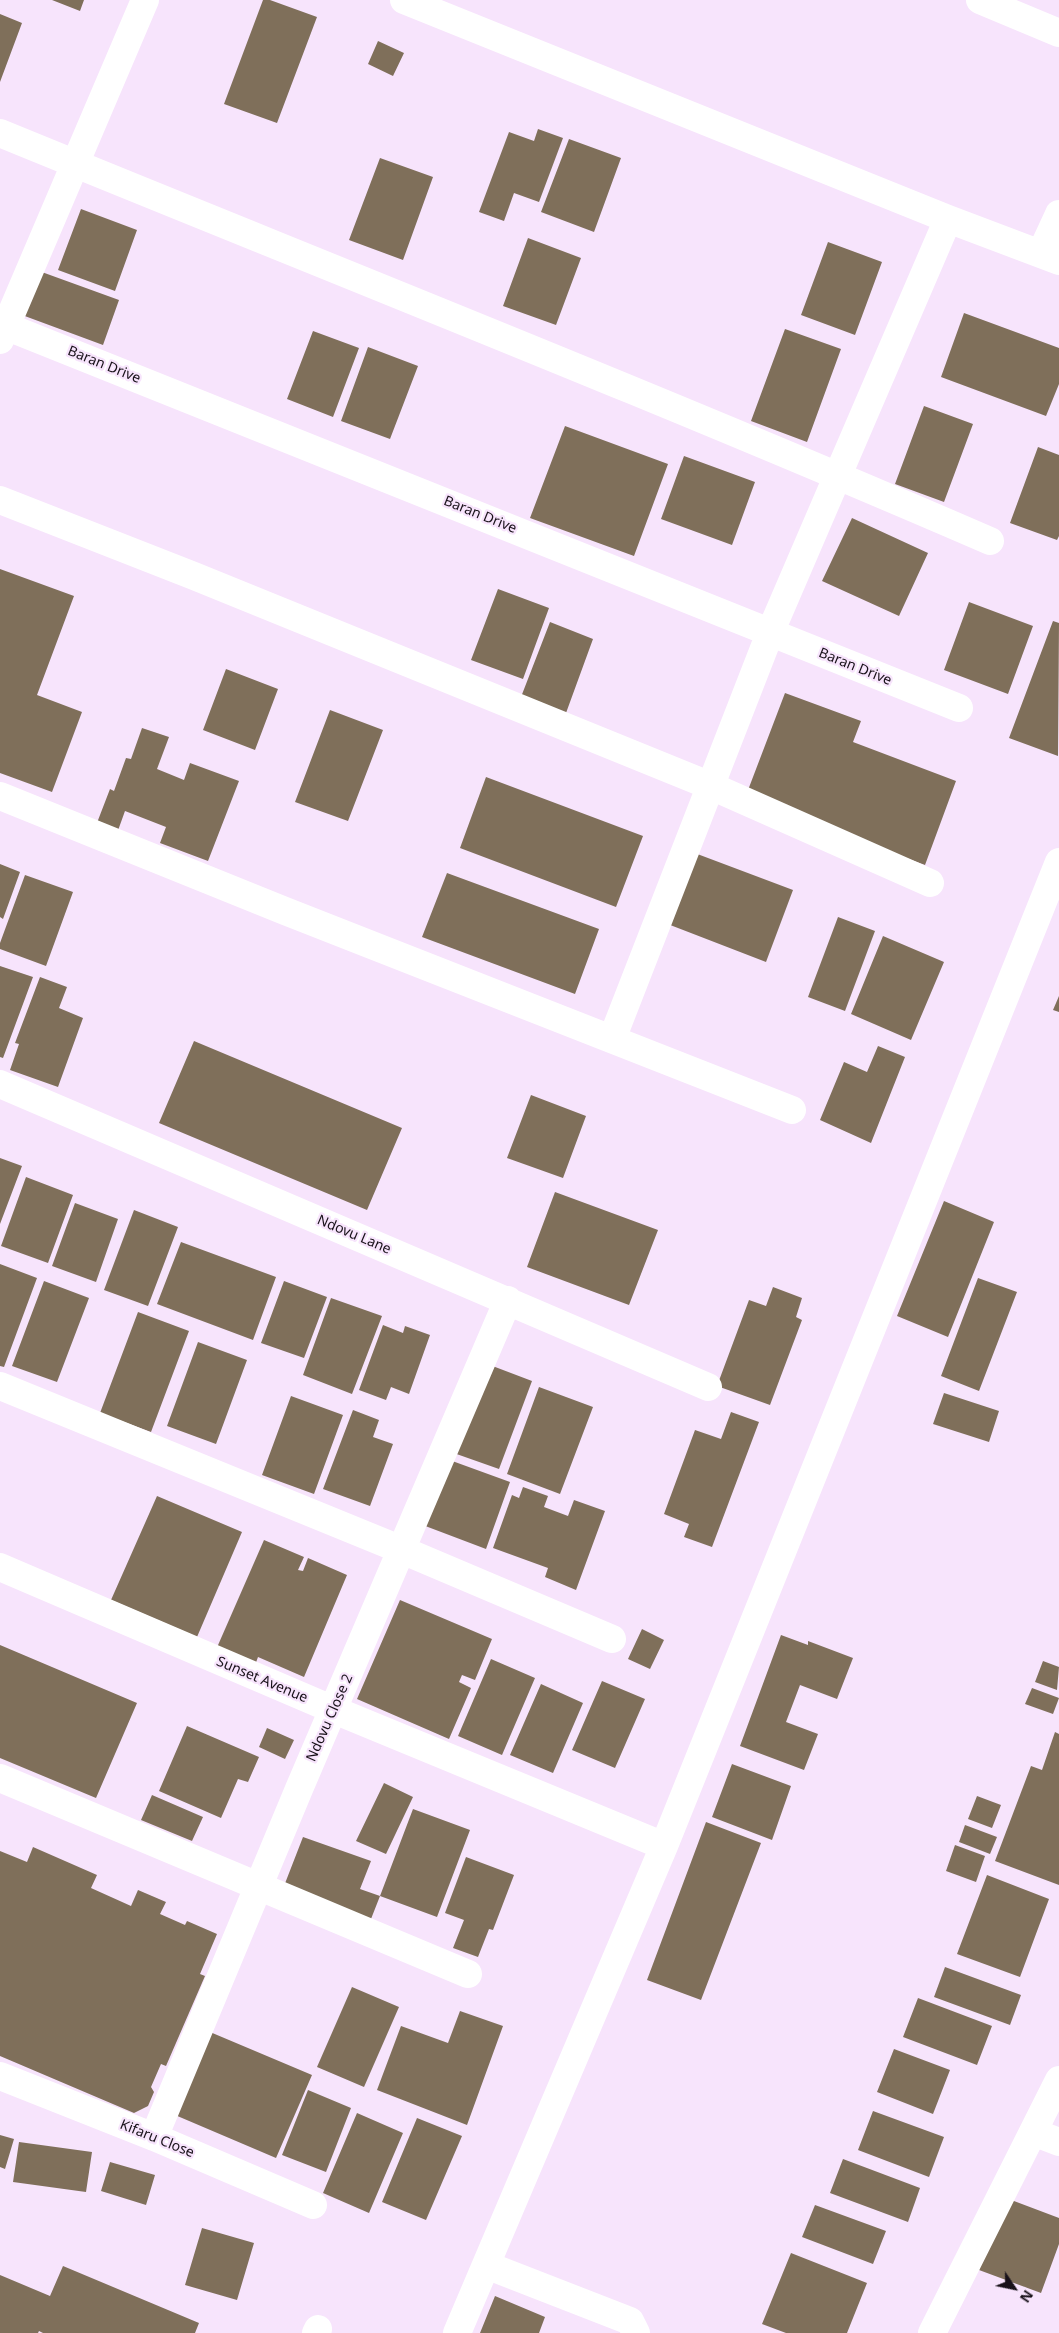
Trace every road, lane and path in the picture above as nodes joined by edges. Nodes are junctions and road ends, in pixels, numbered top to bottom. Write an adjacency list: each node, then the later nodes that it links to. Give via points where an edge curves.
1 (145, 0): 6 (street)
2 (404, 0): 8 (street)
3 (980, 0): 4 (street)
4 (1059, 33)
5 (0, 133): 6 (street)
6 (75, 164): 10 (street); 11 (street)
7 (1059, 214): 9 (street)
8 (948, 219): 9 (street); 11 (street)
9 (1050, 257)
10 (2, 330): 14 (street, Baran Drive)
11 (838, 476): 13 (street); 14 (street)
12 (0, 500): 16 (street)
13 (990, 541)
14 (770, 633): 15 (street, Baran Drive); 16 (street)
15 (959, 708)
16 (711, 786): 19 (street); 20 (street)
17 (0, 796): 20 (street)
18 (1059, 862): 31 (street)
19 (930, 883)
20 (612, 1039): 22 (street)
21 (0, 1084): 23 (street, Ndovu Lane)
22 (792, 1110)
23 (508, 1300): 25 (street, Ndovu Lane); 26 (street, Ndovu Close 2)
24 (0, 1386): 26 (street)
25 (708, 1387)
26 (402, 1550): 28 (street); 29 (street, Ndovu Close 2)
27 (0, 1567): 29 (street, Sunset Avenue)
28 (612, 1639)
29 (334, 1710): 31 (street, Sunset Avenue); 32 (street, Ndovu Close 2)
30 (0, 1778): 32 (street)
31 (664, 1846): 40 (street)
32 (260, 1886): 33 (street); 37 (street, Ndovu Close 2)
33 (468, 1974)
34 (0, 2076): 37 (street, Kifaru Close)
35 (1059, 2080): 36 (street)
36 (1033, 2132): 38 (street); 43 (street)
37 (154, 2137): 39 (street, Kifaru Close)
38 (1059, 2142)
39 (313, 2205)
40 (486, 2265): 41 (street); 42 (street, via 630,2321)
41 (457, 2333)
42 (636, 2333)
43 (932, 2333)

